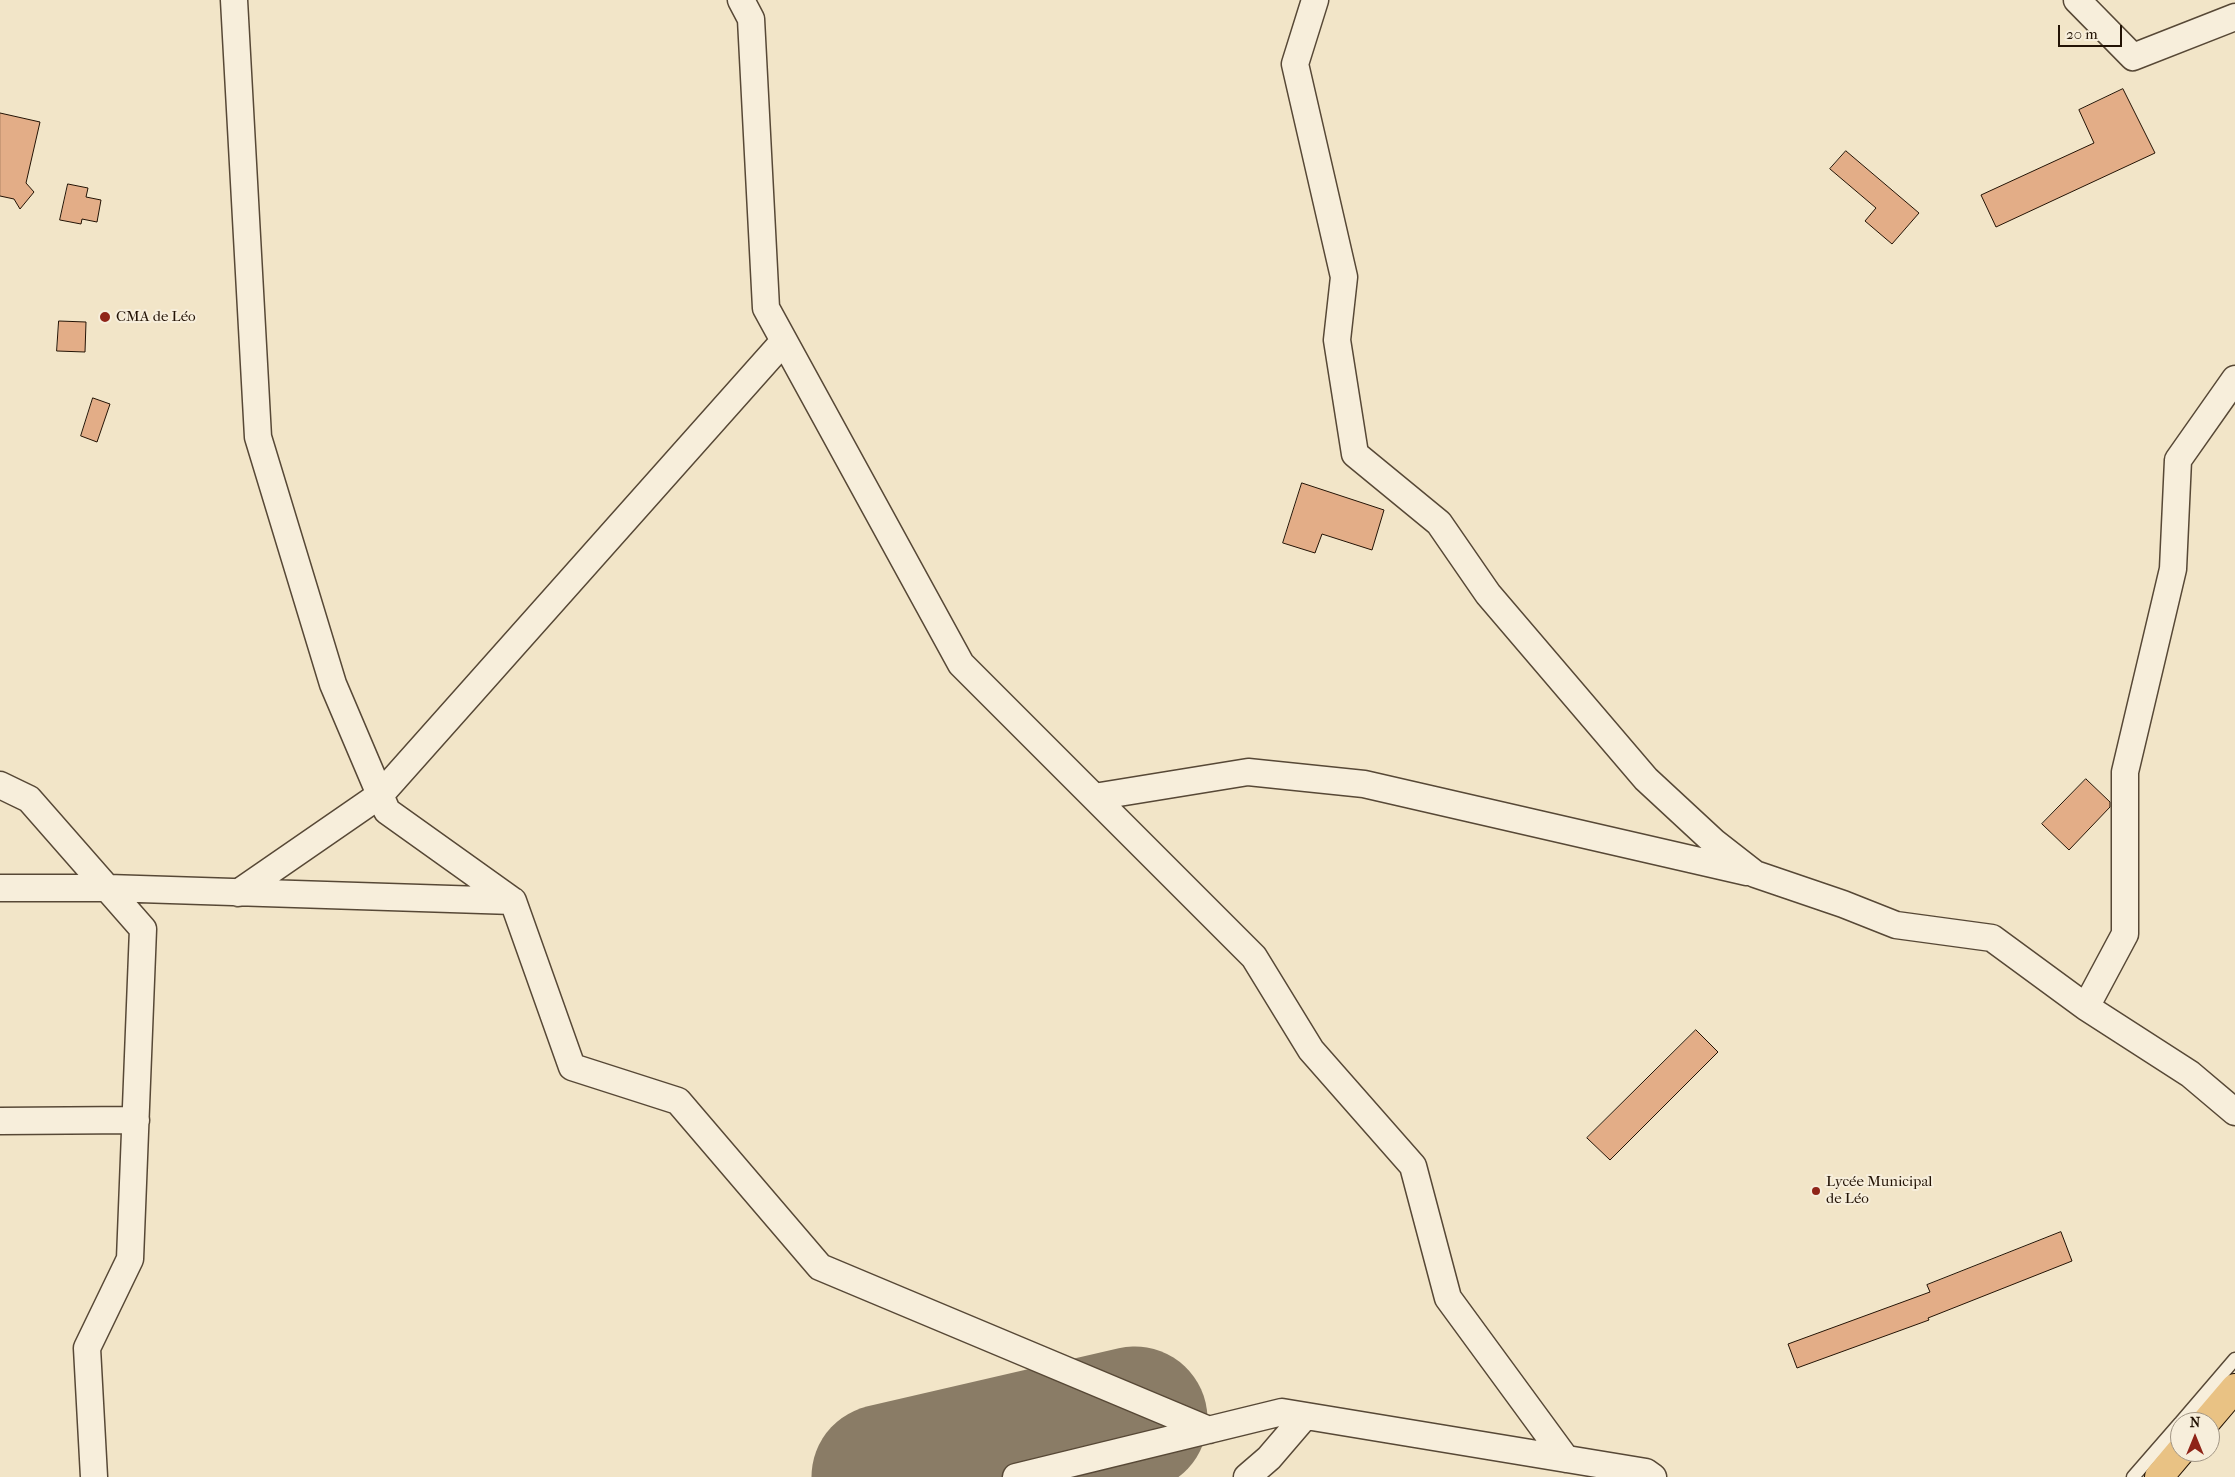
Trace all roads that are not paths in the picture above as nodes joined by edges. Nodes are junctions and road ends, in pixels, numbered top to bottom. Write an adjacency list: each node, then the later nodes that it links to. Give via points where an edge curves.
1 (234, 0): 9 (street, via 258,437 333,684)
2 (742, 0): 6 (street, via 751,19 766,308)
3 (1315, 0): 11 (street, via 1295,64 1344,277 1337,340 1355,454 1439,523 1488,594 1646,779 1714,842)
4 (2077, 0): 5 (street, via 2133,57)
5 (2235, 18)
6 (784, 342): 9 (street); 10 (street, via 961,664)
7 (2235, 379): 16 (street, via 2178,460 2173,569 2125,772 2125,934)
8 (0, 785): 13 (street, via 29,799)
9 (380, 795): 14 (street); 15 (street, via 387,811)
10 (1094, 797): 11 (street, via 1248,772 1364,784); 27 (street, via 1254,957 1311,1050 1412,1166 1448,1298)
11 (1755, 874): 16 (street, via 1896,925 1992,938)
12 (0, 888): 13 (street)
13 (108, 888): 14 (street); 18 (street, via 143,929)
14 (238, 893): 15 (street)
15 (513, 901): 25 (street, via 572,1067 678,1100 820,1267)
16 (2086, 1007): 17 (street, via 2190,1074)
17 (2235, 1112)
18 (136, 1120): 19 (street); 30 (street, via 130,1259 87,1348)
19 (0, 1121)
20 (2235, 1359): 22 (lane)
21 (2235, 1388): 23 (main road)
22 (2189, 1412)
23 (2215, 1412)
24 (1305, 1416): 25 (street, via 1282,1412); 27 (street); 32 (street, via 1269,1458)
25 (1209, 1430): 31 (street)
26 (2170, 1434): 34 (lane)
27 (1566, 1459): 29 (street)
28 (2172, 1462): 35 (main road)
29 (1594, 1471): 33 (street, via 1646,1472)
30 (94, 1477)
31 (1016, 1477)
32 (1247, 1477)
33 (1653, 1477)
34 (2133, 1477)
35 (2159, 1477)

